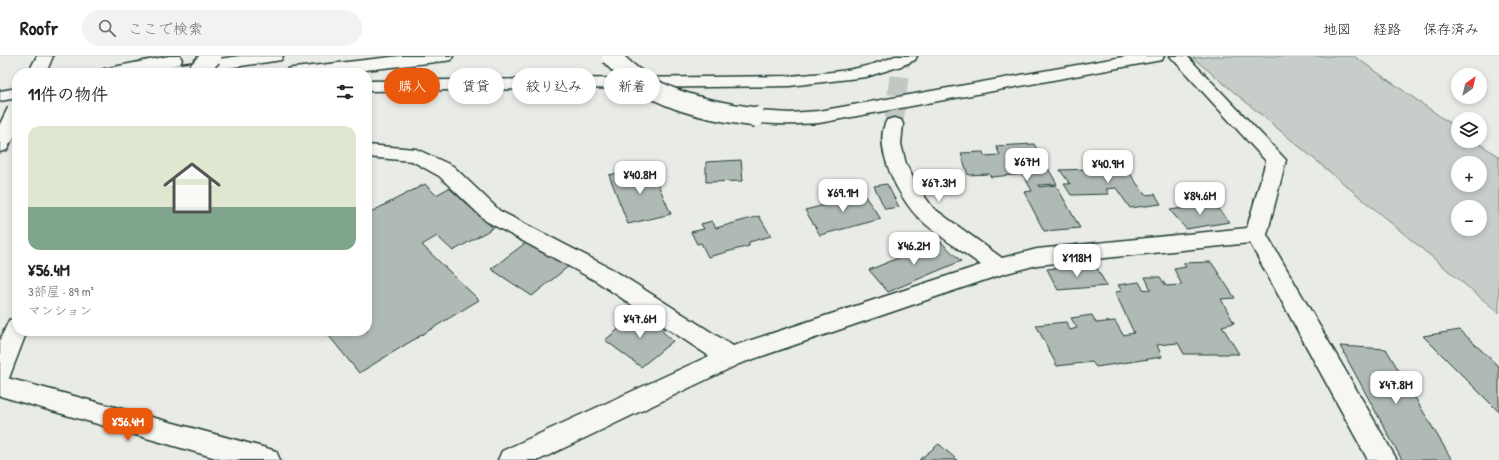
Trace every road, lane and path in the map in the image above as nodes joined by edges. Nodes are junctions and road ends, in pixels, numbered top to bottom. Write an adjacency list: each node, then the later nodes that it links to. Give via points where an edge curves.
1 (45, 56): 10 (main road)
2 (190, 56): 11 (main road)
3 (212, 56): 13 (main road, bridge)
4 (275, 56): 12 (main road)
5 (445, 56): 14 (main road)
6 (611, 56): 9 (main road, bridge, via 627,71 650,86 682,101 714,111 790,119 819,117)
7 (909, 56): 15 (main road, via 891,66 855,75 789,81)
8 (1178, 56): 24 (main road, via 1276,160)
9 (1149, 57)
10 (39, 68)
11 (134, 68)
12 (192, 68)
13 (201, 68)
14 (338, 68)
15 (372, 86)
16 (12, 94): 18 (main road)
17 (12, 97): 18 (main road)
18 (0, 98)
19 (12, 118): 22 (main road, bridge)
20 (12, 122): 22 (main road)
21 (894, 124): 25 (main road, via 891,144 896,164 908,188 926,213)
22 (2, 133)
23 (372, 151): 27 (main road, via 416,155 446,171 493,216 604,275)
24 (1256, 235): 25 (main road, via 1038,257); 32 (main road)
25 (999, 267): 27 (main road)
26 (14, 336): 28 (main road)
27 (730, 357): 31 (main road)
28 (0, 371)
29 (0, 386): 30 (main road)
30 (266, 460)
31 (512, 460)
32 (1383, 460)

